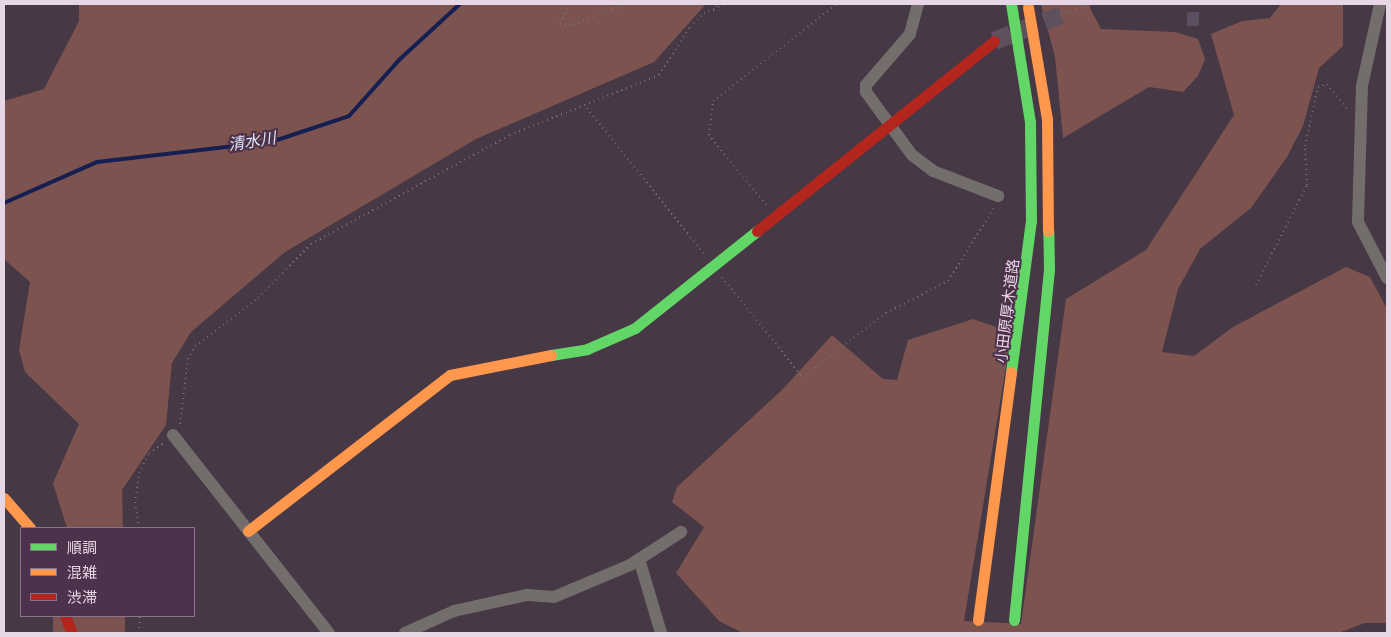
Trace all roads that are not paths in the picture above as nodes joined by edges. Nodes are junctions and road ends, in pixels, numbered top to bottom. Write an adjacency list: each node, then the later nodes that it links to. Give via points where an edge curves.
1 (918, 4): 6 (street, via 910,34 866,85 866,92)
2 (1011, 4): 16 (main road, 小田原厚木道路, via 1030,122 1031,221)
3 (1027, 4): 17 (main road, via 1047,120 1049,270)
4 (1380, 4): 8 (street, via 1362,86 1359,228)
5 (994, 41): 6 (main road)
6 (889, 125): 7 (street, via 912,155 933,170); 12 (main road, via 635,328 613,340 450,375)
7 (998, 196)
8 (1387, 278)
9 (173, 435): 12 (street)
10 (4, 498): 11 (main road)
11 (29, 527)
12 (248, 531): 20 (street)
13 (681, 532): 14 (street)
14 (639, 559): 18 (street, via 554,597 527,595 454,611); 22 (street)
15 (65, 617): 19 (main road)
16 (978, 620)
17 (1014, 620)
18 (433, 627): 21 (street)
19 (72, 633)
20 (328, 633)
21 (405, 633)
22 (660, 633)

